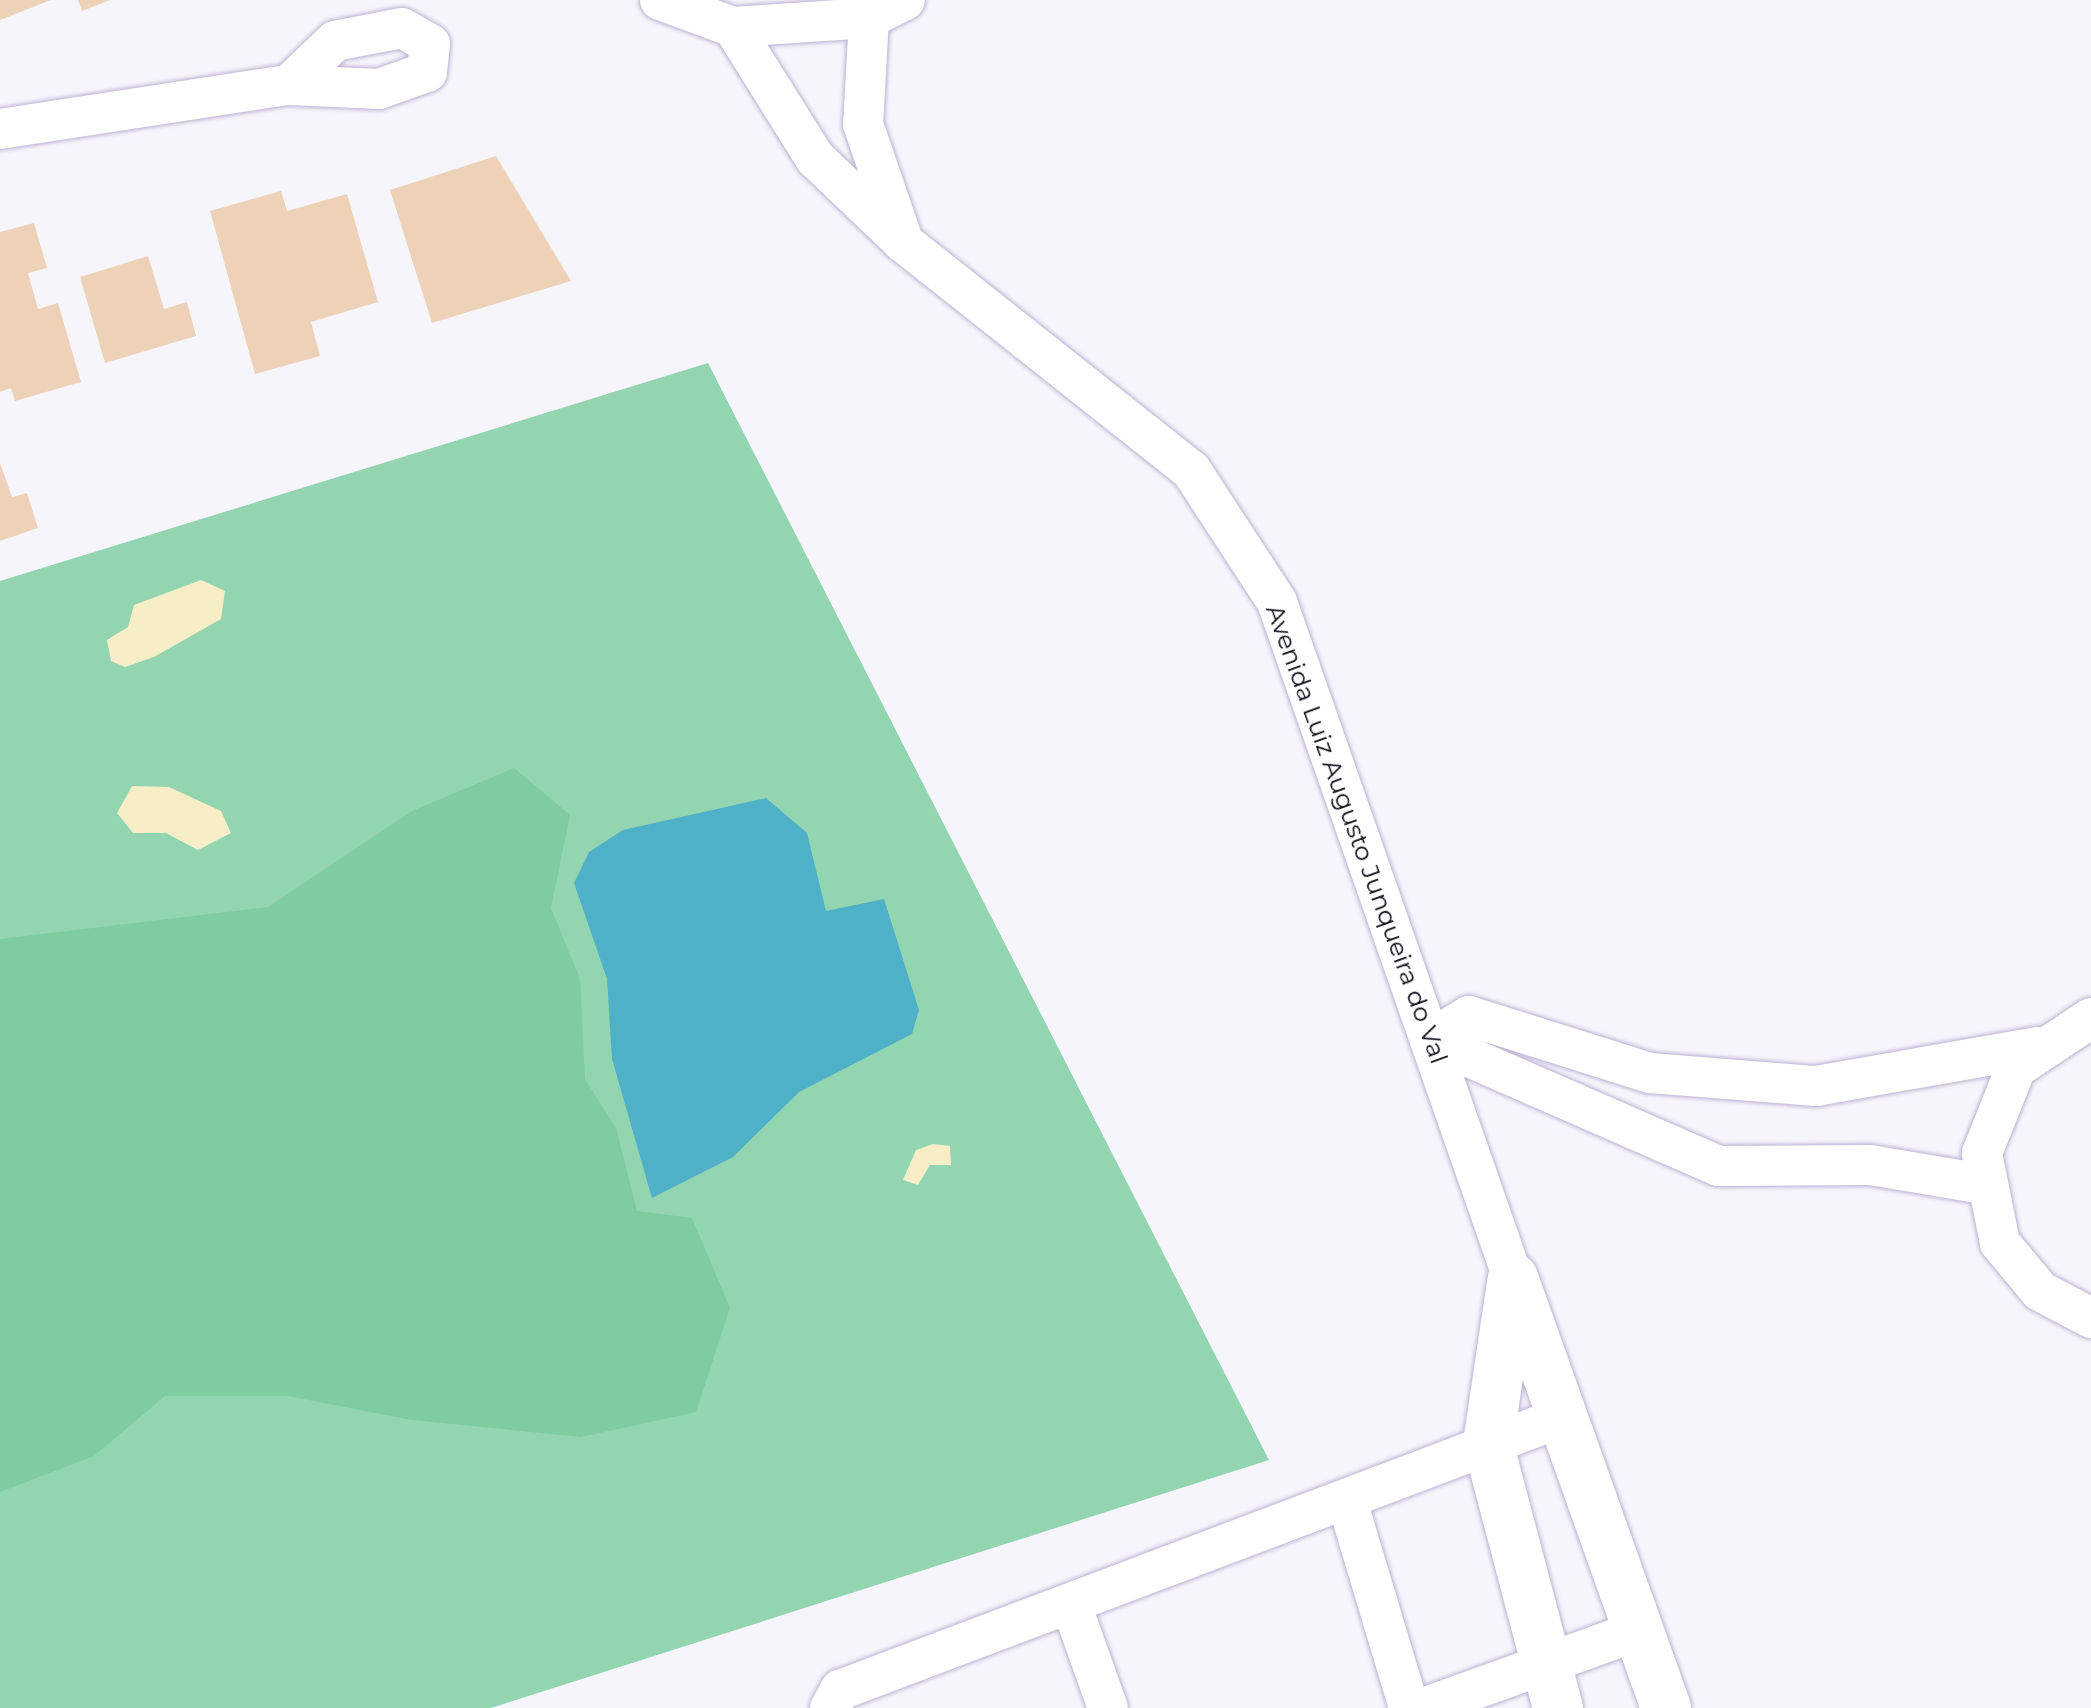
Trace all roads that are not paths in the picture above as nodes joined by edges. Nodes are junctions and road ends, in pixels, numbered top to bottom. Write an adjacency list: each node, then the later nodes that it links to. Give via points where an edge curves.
1 (660, 0): 4 (street)
2 (905, 0): 3 (street)
3 (869, 18): 4 (street); 7 (street, via 863,124)
4 (733, 27): 7 (street, Avenida Luiz Augusto Junqueira do Val, via 815,158)
5 (289, 86): 6 (street)
6 (0, 130)
7 (903, 242): 9 (street, Avenida Luiz Augusto Junqueira do Val, via 1192,470 1277,602)
8 (2091, 1018): 10 (street)
9 (1430, 1040): 10 (street, via 1468,1016 1650,1074 1816,1086); 11 (street, via 1720,1166 1870,1165); 12 (street, Avenida Luiz Augusto Junqueira do Val)
10 (2038, 1046): 11 (street, via 1999,1094)
11 (1982, 1184): 13 (street, via 2018,1268)
12 (1512, 1278): 14 (street, Avenida Luiz Augusto Junqueira do Val); 15 (street, Avenida Luiz Augusto Junqueira do Val)
13 (2091, 1318)
14 (1562, 1417): 15 (street); 18 (street, Avenida Luiz Augusto Junqueira do Val)
15 (1488, 1444): 16 (street); 19 (street, Avenida Luiz Augusto Junqueira do Val)
16 (1347, 1500): 17 (street); 22 (street)
17 (1072, 1607): 20 (street, via 840,1690); 21 (street)
18 (1637, 1631): 19 (street); 24 (street, Avenida Luiz Augusto Junqueira do Val)
19 (1554, 1686): 23 (street)
20 (830, 1708)
21 (1108, 1708)
22 (1409, 1708)
23 (1423, 1708)
24 (1666, 1708)

